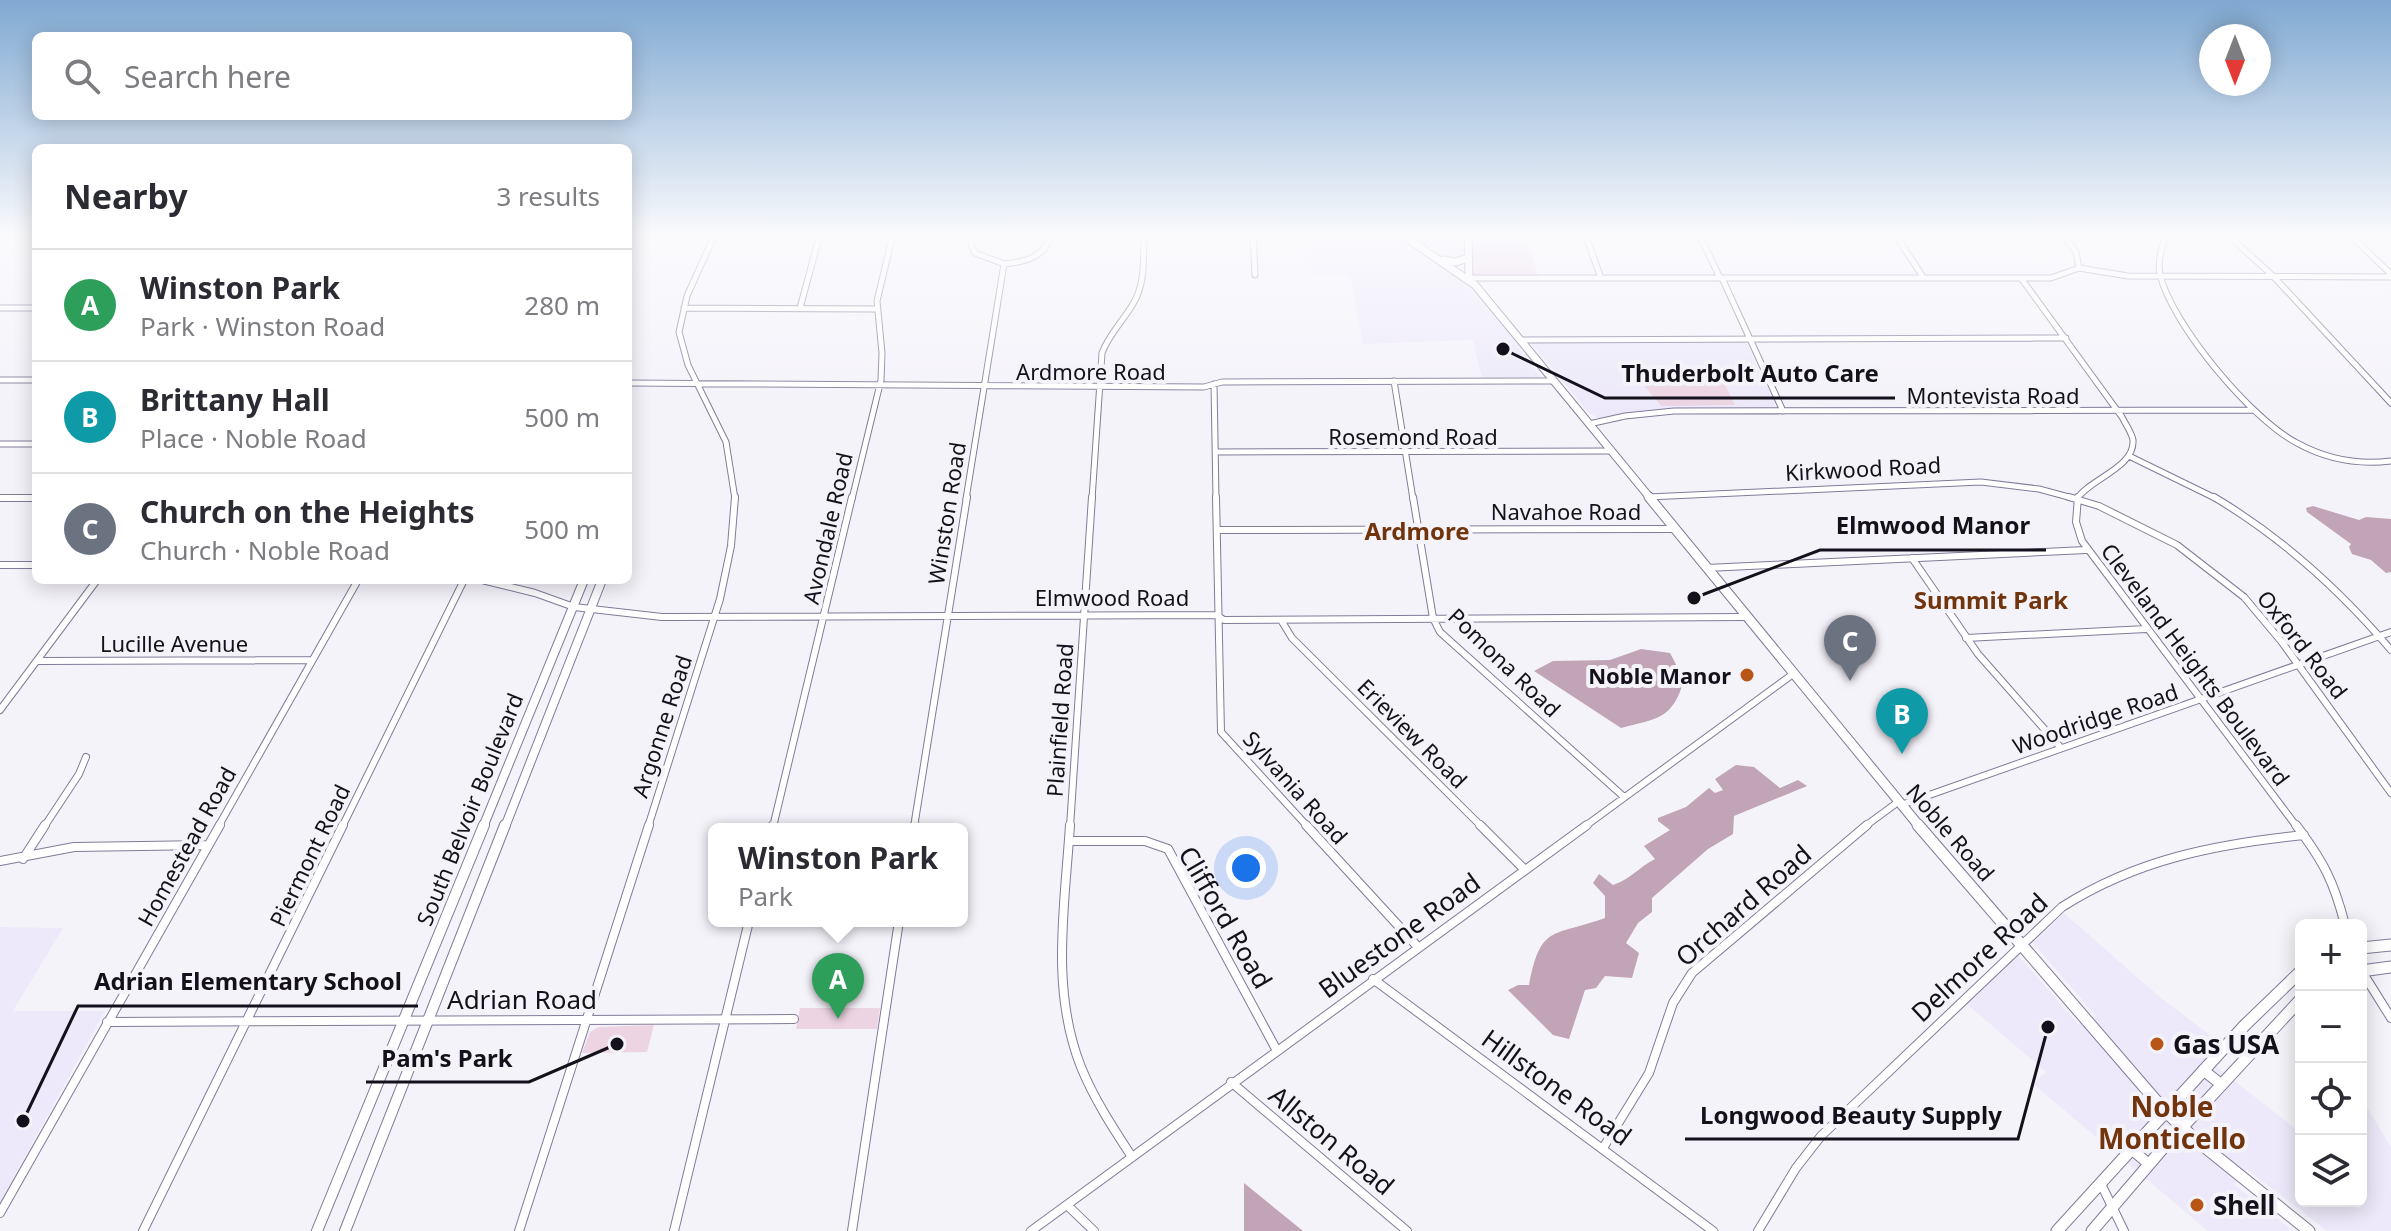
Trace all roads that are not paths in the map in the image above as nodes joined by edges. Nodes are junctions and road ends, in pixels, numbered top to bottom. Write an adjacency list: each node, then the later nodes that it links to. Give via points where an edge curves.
1 (691, 291): 13 (street, Argonne Road)
2 (804, 291): 14 (street)
3 (879, 291): 15 (street, Avondale Road)
4 (1000, 291): 28 (street, Winston Road)
5 (1139, 291): 27 (street, Plainfield Road, via 1105,343)
6 (1480, 291): 17 (main road, Noble Road)
7 (1728, 291): 18 (street)
8 (2031, 291): 16 (street)
9 (2166, 291): 30 (street, via 2190,332)
10 (2287, 291): 29 (street)
11 (0, 308): 12 (street)
12 (32, 308)
13 (684, 308): 14 (street); 24 (street, Argonne Road, via 681,344)
14 (800, 308): 15 (street)
15 (877, 309): 26 (street, Avondale Road, via 884,353)
16 (2066, 338): 18 (street); 32 (street)
17 (1520, 340): 18 (street); 22 (main road, Noble Road)
18 (1751, 340): 31 (street)
19 (0, 380): 20 (street)
20 (32, 380)
21 (1394, 381): 22 (street, Ardmore Road); 25 (street, Ardmore Road); 38 (street, Pomona Road)
22 (1554, 381): 33 (main road, Noble Road)
23 (632, 383): 24 (street, Ardmore Road)
24 (699, 384): 26 (street, Ardmore Road); 64 (street, Argonne Road, via 727,444 737,501 735,536)
25 (1214, 384): 27 (street, Ardmore Road); 37 (street, Sylvania Road)
26 (879, 387): 28 (street, Ardmore Road); 62 (street, Avondale Road)
27 (1100, 387): 28 (street, Ardmore Road); 61 (street, Plainfield Road)
28 (984, 388): 63 (street, Winston Road)
29 (2391, 403)
30 (2253, 410): 32 (street, Montevista Road); 40 (street, via 2285,437 2313,451 2358,462)
31 (1783, 411): 32 (street, Montevista Road); 33 (street, Montevista Road, via 1660,412)
32 (2118, 411): 39 (street, via 2132,435)
33 (1589, 424): 36 (main road, Noble Road)
34 (0, 444): 35 (street)
35 (32, 444)
36 (1611, 451): 38 (street, Rosemond Road); 41 (main road, Noble Road)
37 (1216, 452): 38 (street, Rosemond Road); 46 (street, Sylvania Road)
38 (1405, 452): 47 (street, Pomona Road)
39 (2129, 456): 44 (street, via 2092,480); 71 (street, via 2211,494 2281,539 2335,584)
40 (2391, 461)
41 (1648, 497): 44 (street, Kirkwood Road, via 1981,482); 45 (main road, Noble Road)
42 (0, 498): 43 (street)
43 (32, 498)
44 (2078, 499): 48 (street, Cleveland Heights Boulevard, via 2076,526); 76 (street, Oxford Road, via 2152,530 2214,571 2258,612)
45 (1675, 529): 47 (street, Navahoe Road); 52 (main road, Noble Road)
46 (1218, 530): 47 (street, Navahoe Road); 65 (street, Sylvania Road)
47 (1418, 530): 67 (street, Pomona Road)
48 (2086, 550): 49 (street); 69 (street, Cleveland Heights Boulevard)
49 (1912, 558): 52 (street); 72 (street)
50 (0, 565): 51 (street)
51 (32, 565)
52 (1707, 568): 66 (main road, Noble Road)
53 (94, 584): 75 (street)
54 (356, 584): 74 (street, Homestead Road)
55 (462, 584): 113 (street, Piermont Road)
56 (498, 584): 59 (street, Elmwood Road)
57 (583, 584): 59 (street, South Belvoir Boulevard)
58 (601, 584): 60 (street, South Belvoir Boulevard)
59 (574, 607): 60 (street, Elmwood Road); 110 (street, South Belvoir Boulevard)
60 (591, 610): 64 (street, Elmwood Road); 108 (street, South Belvoir Boulevard)
61 (1084, 615): 63 (street, Elmwood Road); 65 (street, Elmwood Road); 88 (street, Plainfield Road)
62 (824, 616): 63 (street, Elmwood Road); 64 (street, Elmwood Road); 85 (street, Avondale Road)
63 (949, 616): 86 (street, Winston Road)
64 (715, 617): 111 (street, Argonne Road)
65 (1220, 617): 68 (street, Elmwood Road); 98 (street, Sylvania Road, via 1221,732)
66 (1746, 617): 67 (street, Elmwood Road); 77 (main road, Noble Road)
67 (1433, 618): 68 (street, Elmwood Road); 83 (street, Pomona Road, via 1440,632)
68 (1281, 620): 92 (street, Erieview Road, via 1292,638)
69 (2146, 629): 72 (street); 78 (street, Cleveland Heights Boulevard)
70 (2391, 632): 71 (street, Woodridge Road)
71 (2380, 636): 73 (street); 76 (street, Woodridge Road)
72 (1966, 638): 80 (street)
73 (2391, 650)
74 (311, 660): 75 (street, Lucille Avenue); 89 (street, Homestead Road)
75 (37, 661): 79 (street)
76 (2298, 665): 78 (street, Woodridge Road); 82 (street, Oxford Road)
77 (1793, 674): 83 (street, Bluestone Road); 84 (main road, Noble Road)
78 (2200, 699): 80 (street, Woodridge Road); 87 (street, Cleveland Heights Boulevard)
79 (0, 710)
80 (2061, 748): 84 (street, Woodridge Road)
81 (86, 757): 90 (street)
82 (2391, 793)
83 (1624, 797): 92 (street, Bluestone Road)
84 (1899, 804): 96 (main road, Noble Road); 120 (street, Orchard Road, via 1867,824 1692,973 1673,1003 1649,1073)
85 (773, 823)
86 (915, 823)
87 (2304, 835): 93 (street, Cleveland Heights Boulevard, via 2333,880); 96 (street, Delmore Road, via 2214,845 2138,865 2086,890)
88 (1069, 841): 114 (street, Clifford Road, via 1145,841 1168,849); 122 (street, Plainfield Road, via 1061,963 1067,1017 1086,1083)
89 (208, 845): 90 (street, via 87,846); 112 (street, Homestead Road)
90 (23, 859): 91 (street)
91 (0, 861)
92 (1524, 869): 98 (street, Bluestone Road)
93 (2343, 919)
94 (748, 927): 106 (street)
95 (898, 927): 133 (street)
96 (2020, 943): 118 (main road, Noble Road); 138 (street, Delmore Road, via 1821,1136)
97 (2391, 945): 99 (main road)
98 (1417, 946): 103 (street, Bluestone Road)
99 (2367, 947)
100 (2391, 967): 101 (main road)
101 (2367, 970)
102 (2295, 976): 115 (main road)
103 (1373, 979): 114 (street, Bluestone Road); 120 (street, Hillstone Road)
104 (2367, 980): 107 (street)
105 (2295, 1006): 117 (main road)
106 (726, 1018): 109 (street, Adrian Road); 111 (street, Adrian Road); 132 (street)
107 (2391, 1018)
108 (429, 1019): 110 (street, Adrian Road); 111 (street, Adrian Road); 130 (street, South Belvoir Boulevard)
109 (794, 1019)
110 (404, 1020): 113 (street, Adrian Road); 129 (street, South Belvoir Boulevard)
111 (586, 1020): 131 (street, Argonne Road)
112 (107, 1022): 113 (street, Adrian Road); 127 (street, Homestead Road)
113 (247, 1022): 128 (street, Piermont Road)
114 (1276, 1049): 116 (street, Bluestone Road)
115 (2203, 1070): 117 (street); 118 (main road)
116 (1231, 1082): 122 (street, Bluestone Road); 136 (street, Allston Road)
117 (2222, 1085): 119 (main road)
118 (2165, 1111): 119 (main road, Noble Road); 121 (main road)
119 (2182, 1128): 123 (main road); 142 (main road, Noble Road)
120 (1603, 1148): 137 (street, Hillstone Road)
121 (2131, 1149): 123 (street); 124 (main road)
122 (1132, 1157): 125 (street, Bluestone Road)
123 (2149, 1164): 126 (main road)
124 (2100, 1183): 126 (street); 139 (main road)
125 (1067, 1205): 134 (street, Bluestone Road); 135 (street)
126 (2112, 1207): 140 (main road); 141 (street)
127 (0, 1213)
128 (143, 1231)
129 (317, 1231)
130 (345, 1231)
131 (519, 1231)
132 (674, 1231)
133 (852, 1231)
134 (1031, 1231)
135 (1094, 1231)
136 (1407, 1231)
137 (1713, 1231)
138 (1758, 1231)
139 (2057, 1231)
140 (2092, 1231)
141 (2124, 1231)
142 (2309, 1231)

